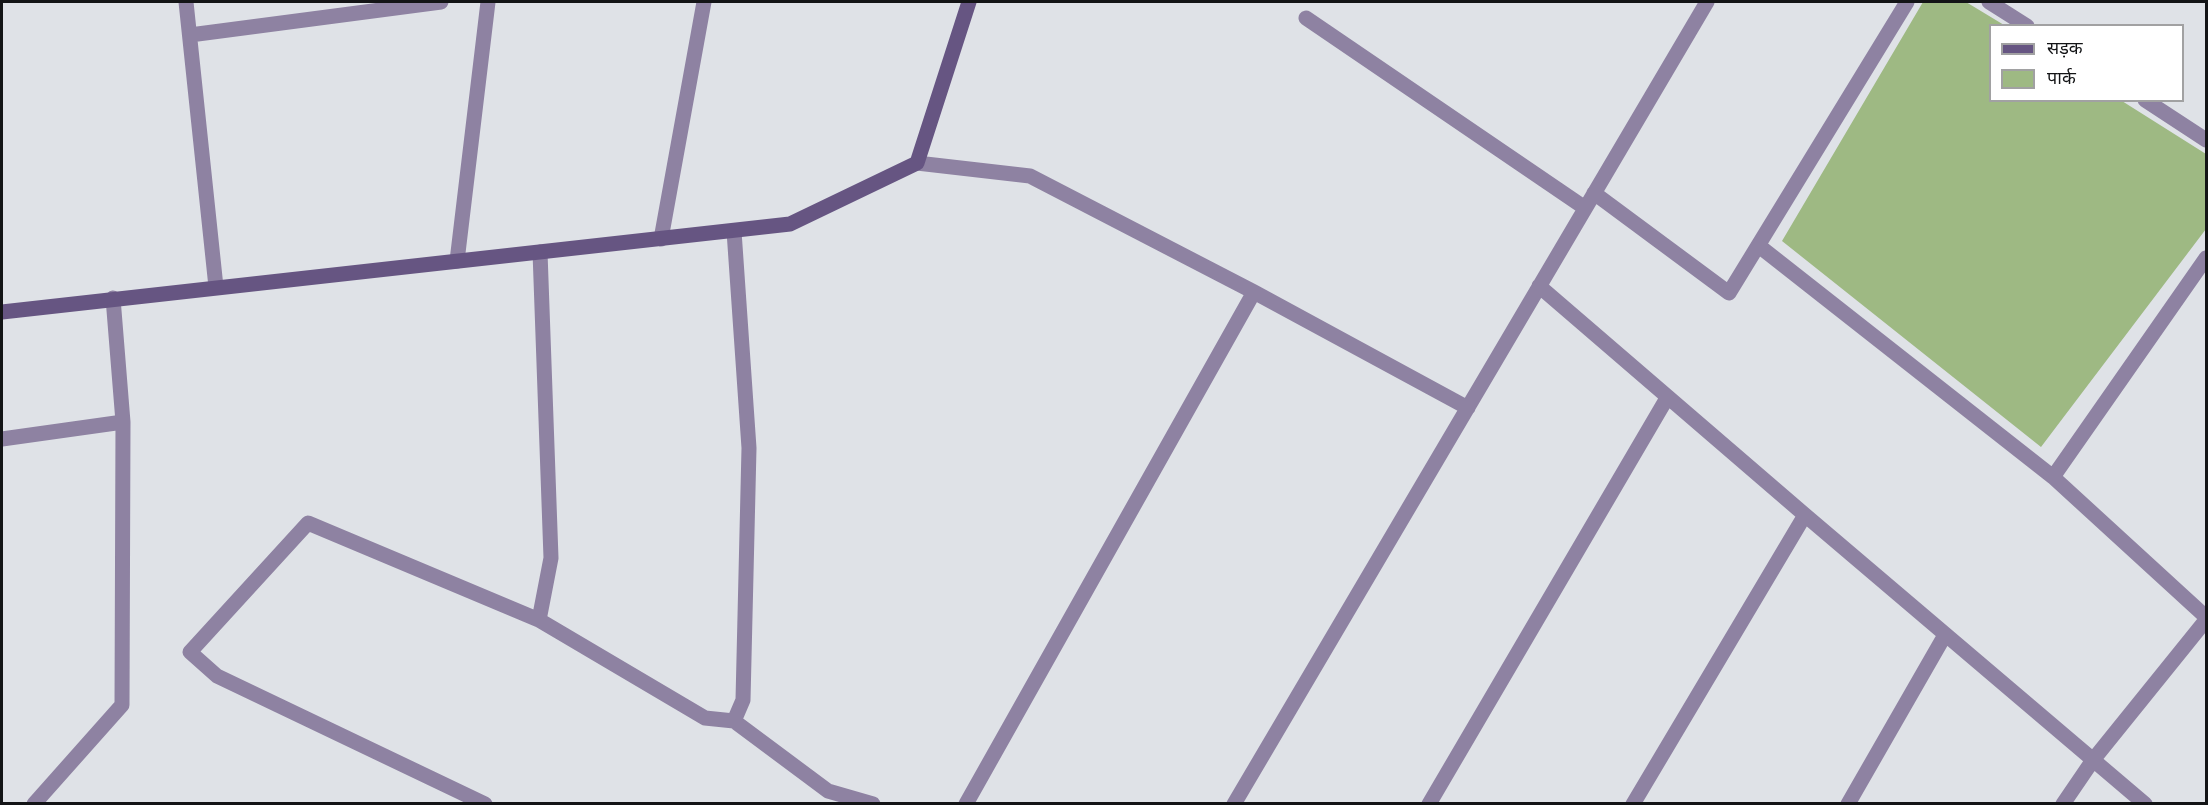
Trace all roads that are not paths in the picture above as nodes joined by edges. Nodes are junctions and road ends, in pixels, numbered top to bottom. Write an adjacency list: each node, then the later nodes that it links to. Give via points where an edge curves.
1 (186, 2): 11 (street)
2 (441, 2): 11 (street)
3 (488, 2): 22 (street)
4 (704, 2): 18 (street)
5 (969, 2): 14 (street)
6 (1707, 2): 15 (street)
7 (1907, 2): 19 (street)
8 (1989, 2): 10 (street)
9 (1306, 18): 16 (street)
10 (2024, 24)
11 (190, 35): 24 (street)
12 (2148, 102): 13 (street)
13 (2206, 140)
14 (917, 163): 17 (street, via 790,224); 25 (street, via 1030,176)
15 (1594, 194): 16 (street); 19 (street, via 1729,293)
16 (1585, 208): 23 (street)
17 (734, 231): 18 (street); 37 (street, via 749,448 743,700)
18 (661, 239): 20 (street)
19 (1759, 246): 32 (street)
20 (540, 252): 22 (street); 35 (street, via 551,558)
21 (2206, 258): 32 (street)
22 (457, 261): 24 (street)
23 (1539, 286): 28 (street); 29 (street)
24 (216, 287): 26 (street)
25 (1254, 291): 29 (street); 43 (street)
26 (114, 298): 27 (street); 30 (street)
27 (2, 312)
28 (1667, 398): 33 (street); 45 (street)
29 (1468, 408): 44 (street)
30 (123, 422): 31 (street); 40 (street, via 122,705)
31 (2, 439)
32 (2053, 477): 34 (street)
33 (1805, 516): 36 (street); 46 (street)
34 (2206, 619): 38 (street)
35 (539, 620): 37 (street, via 705,718); 41 (street, via 308,523 190,652 217,676)
36 (1945, 635): 38 (street); 47 (street)
37 (734, 721): 39 (street)
38 (2093, 760): 48 (street); 49 (street)
39 (826, 797): 42 (street)
40 (34, 804)
41 (485, 804)
42 (873, 804)
43 (966, 804)
44 (1234, 804)
45 (1429, 804)
46 (1633, 804)
47 (1848, 804)
48 (2063, 804)
49 (2145, 804)

